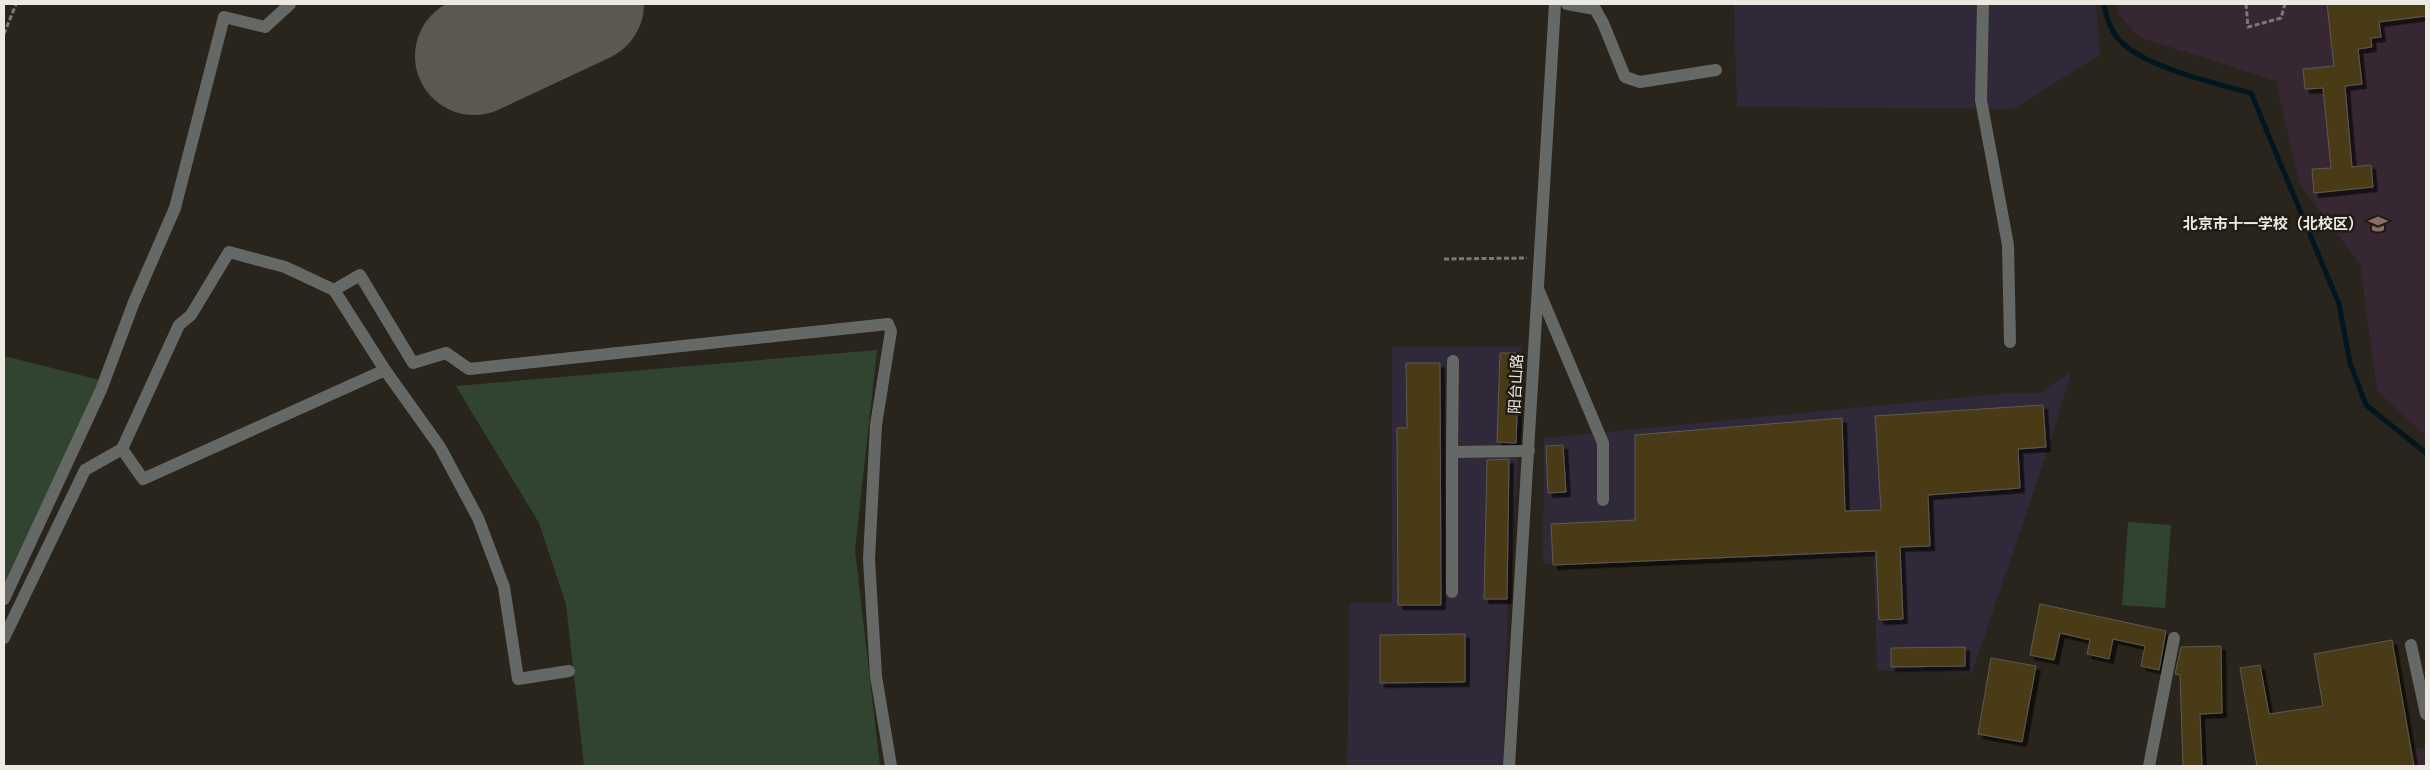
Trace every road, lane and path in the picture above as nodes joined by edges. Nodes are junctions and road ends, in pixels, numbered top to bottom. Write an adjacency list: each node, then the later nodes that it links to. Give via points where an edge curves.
1 (16, 4): 8 (path)
2 (290, 4): 22 (street, via 265,27 224,17 175,208 134,302 101,390)
3 (1555, 4): 10 (street, 阳台山路)
4 (1567, 4): 9 (street, via 1595,9 1625,77 1640,82)
5 (1983, 4): 14 (street, via 1981,100 2008,245)
6 (2246, 4): 7 (path, via 2248,28 2281,18)
7 (2285, 4)
8 (4, 34)
9 (1716, 70)
10 (1540, 258): 11 (path); 12 (street, 阳台山路)
11 (1444, 259)
12 (1538, 289): 19 (street, 阳台山路); 20 (street, via 1603,444)
13 (334, 290): 16 (street); 17 (street, via 285,267 229,252 192,315 179,324); 28 (street, via 360,275 413,363 446,353 469,369 888,324 891,331 876,425 868,559 876,676)
14 (2010, 342)
15 (1453, 361): 18 (street)
16 (384, 370): 17 (street, via 143,478); 26 (street, via 440,447 478,518 504,586 518,679)
17 (122, 449): 23 (street, via 85,470)
18 (1452, 452): 19 (street); 21 (street)
19 (1529, 452): 29 (street, 阳台山路)
20 (1604, 500)
21 (1452, 592)
22 (4, 599)
23 (4, 638)
24 (2174, 638): 30 (street)
25 (2411, 645): 27 (street)
26 (569, 672)
27 (2426, 714)
28 (892, 766)
29 (1509, 766)
30 (2149, 766)

